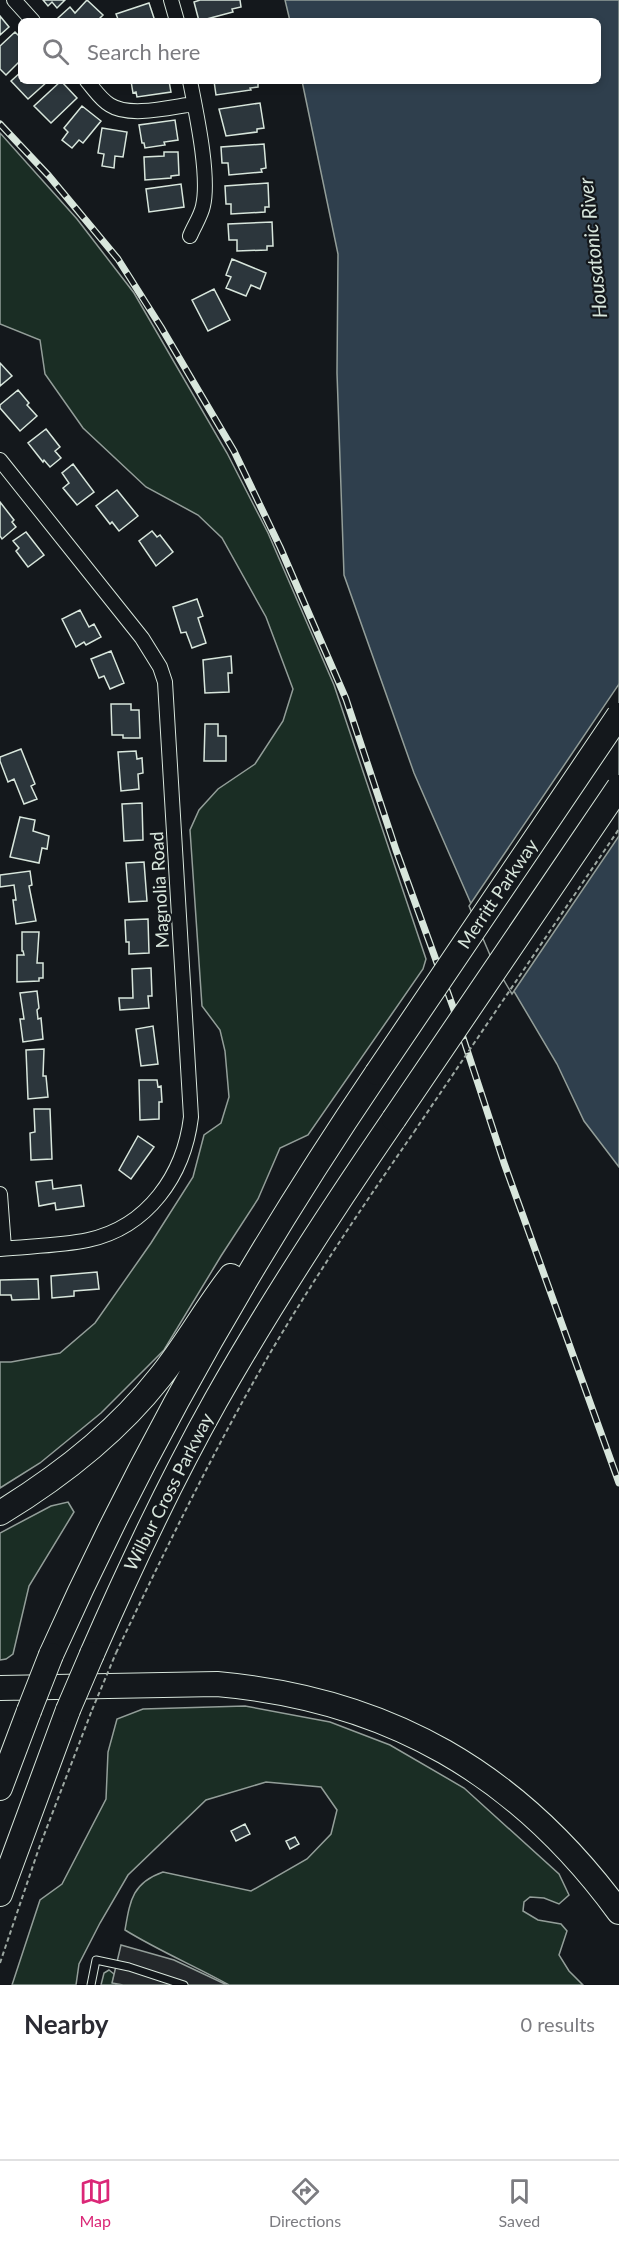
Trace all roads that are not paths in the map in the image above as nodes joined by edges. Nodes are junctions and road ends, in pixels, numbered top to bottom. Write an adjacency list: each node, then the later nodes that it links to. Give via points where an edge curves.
1 (14, 0): 3 (street)
2 (171, 0): 4 (street)
3 (30, 18)
4 (176, 18)
5 (90, 84): 7 (street, via 106,103 120,110)
6 (191, 84): 7 (street)
7 (194, 104): 8 (street, via 205,195)
8 (190, 236)
9 (0, 460): 15 (street, Magnolia Road, via 142,638 165,682 191,1117 177,1170 134,1221 86,1240)
10 (619, 715): 12 (highway, Merritt Parkway, bridge)
11 (619, 787): 21 (highway, Wilbur Cross Parkway, bridge, via 404,1126 293,1271 215,1402 147,1532 92,1654 80,1710)
12 (376, 1073): 13 (highway, Wilbur Cross Parkway)
13 (313, 1169): 16 (highway, via 141,1399 76,1460); 19 (highway, Wilbur Cross Parkway, bridge, via 161,1426 51,1655)
14 (0, 1194): 15 (street)
15 (2, 1248)
16 (0, 1513)
17 (0, 1674): 20 (highway, via 218,1669 303,1680 358,1696 439,1730 509,1776 573,1832)
18 (0, 1688): 22 (highway, via 218,1684 299,1696 352,1711 407,1732 456,1757 500,1787 562,1843)
19 (0, 1788)
20 (619, 1886)
21 (0, 1894)
22 (619, 1912)
23 (91, 1985): 24 (lane, via 96,1960)
24 (184, 1985)

